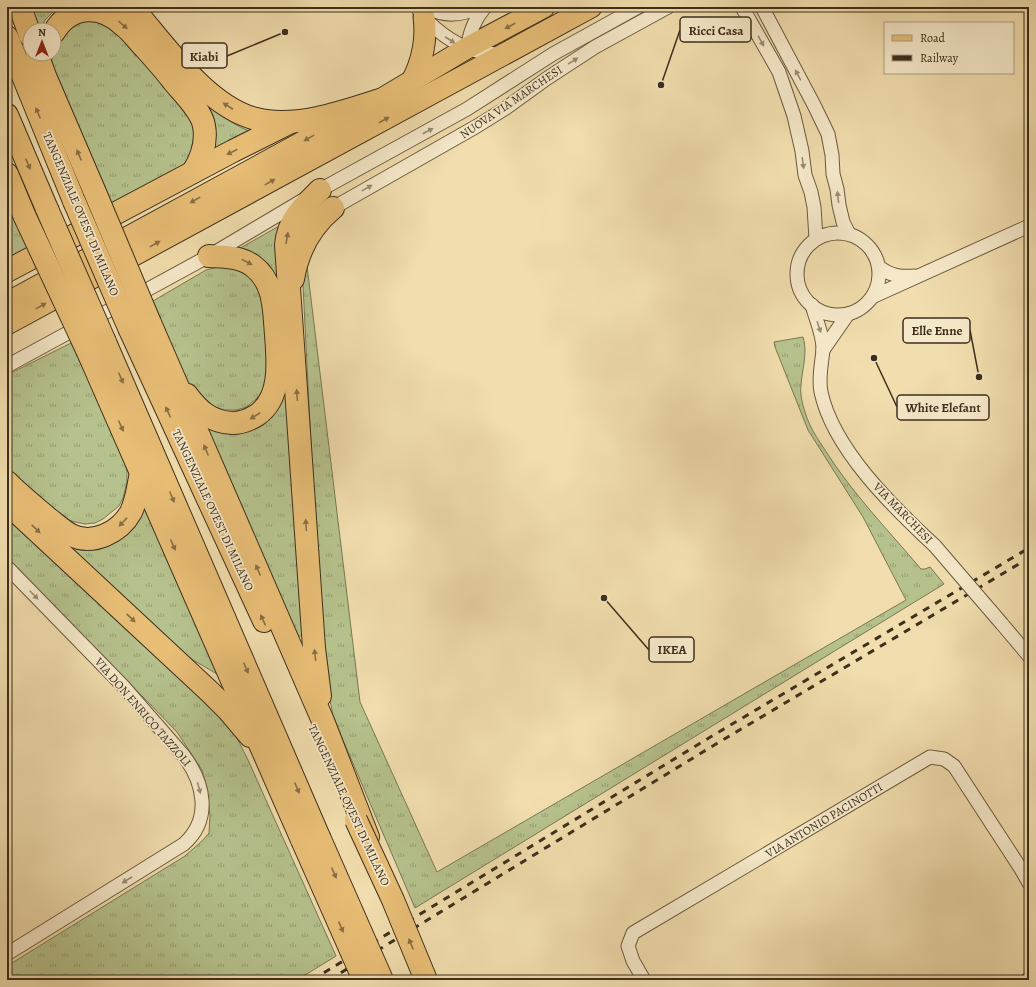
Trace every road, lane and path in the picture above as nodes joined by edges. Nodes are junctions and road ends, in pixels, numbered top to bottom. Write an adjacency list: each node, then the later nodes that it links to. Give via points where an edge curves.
1 (20, 7): 12 (highway)
2 (132, 7): 23 (highway, one-way to 2, via 271,122 253,118 223,103 190,75)
3 (480, 7): 11 (street, via 452,14)
4 (485, 7): 15 (street, via 470,31)
5 (544, 7): 15 (main road, one-way to 15)
6 (591, 7): 16 (main road)
7 (638, 7): 27 (street, one-way to 7, via 467,109 554,54)
8 (668, 7): 28 (street, NUOVA VIA MARCHESI, one-way to 8, via 482,123 595,47)
9 (742, 7): 32 (street, one-way to 32, via 779,72 794,116 805,175 814,206)
10 (762, 7): 31 (street, one-way to 10, via 839,205 828,134)
11 (422, 10): 15 (street, one-way to 15, via 447,38); 20 (main road, via 426,29 424,50)
12 (25, 22)
13 (61, 22): 24 (highway, one-way to 24, via 84,10 105,13 124,25 167,73 202,119 205,131 204,144 200,160)
14 (7, 38): 43 (highway, TANGENZIALE OVEST DI MILANO, one-way to 14, bridge, via 74,201)
15 (468, 48): 16 (street, via 480,52); 20 (main road)
16 (505, 54): 42 (main road, one-way to 16)
17 (40, 62): 19 (highway)
18 (46, 62): 19 (highway)
19 (45, 76): 43 (highway, one-way to 19, bridge, via 94,190)
20 (412, 80): 21 (main road)
21 (380, 100): 23 (highway, via 344,111); 38 (main road, one-way to 38)
22 (7, 115): 44 (highway, one-way to 44, bridge, via 47,209)
23 (291, 122): 24 (highway, one-way to 24)
24 (193, 172): 35 (highway)
25 (7, 174): 29 (highway)
26 (7, 178): 29 (highway)
27 (320, 190): 33 (street); 39 (highway, one-way to 27, via 287,234 298,213)
28 (333, 208): 39 (highway, via 318,222 302,248 295,270)
29 (22, 209): 44 (highway, bridge)
30 (1029, 226): 36 (street)
31 (849, 234): 32 (street, via 832,233); 34 (street, via 869,246)
32 (816, 239): 40 (street, via 802,253 797,271 800,290)
33 (209, 256): 46 (street); 47 (highway, one-way to 47, via 236,258 247,262 260,272 268,284 274,308 277,378 266,408 248,421 234,423 220,422 206,415 198,409)
34 (879, 267): 36 (street, via 900,277); 37 (street, via 877,288)
35 (7, 271)
36 (918, 276): 37 (street)
37 (872, 297): 41 (street, via 858,310)
38 (7, 303)
39 (291, 306): 53 (highway, one-way to 39, via 314,648)
40 (812, 306): 41 (street, via 835,315); 45 (street, VIA MARCHESI, one-way to 45, via 822,335)
41 (848, 314): 45 (street)
42 (7, 324)
43 (140, 327): 47 (highway); 55 (highway, TANGENZIALE OVEST DI MILANO, one-way to 43)
44 (96, 347): 48 (highway, one-way to 48); 56 (highway, one-way to 56)
45 (822, 350): 52 (street, VIA MARCHESI, bridge, via 820,390 825,410 854,459 901,514 935,546)
46 (7, 366)
47 (176, 380): 53 (highway, one-way to 47)
48 (141, 473): 49 (highway, one-way to 49, via 134,505 125,520 104,536 89,539 76,537 64,531); 54 (highway, one-way to 54)
49 (7, 482)
50 (7, 503): 54 (highway, one-way to 54, via 220,702 245,729)
51 (7, 567): 59 (street, VIA DON ENRICO TAZZOLI, one-way to 59, via 123,686 184,756 196,777 202,804 199,825 184,844)
52 (1029, 656)
53 (323, 721): 55 (highway)
54 (270, 764): 56 (highway)
55 (358, 819): 62 (highway, TANGENZIALE OVEST DI MILANO, one-way to 55, bridge)
56 (310, 839): 60 (highway, one-way to 60, bridge); 61 (highway, one-way to 61, bridge)
57 (1025, 867): 58 (street, VIA ANTONIO PACINOTTI); 63 (street, VIA ANTONIO PACINOTTI, via 954,766 944,758 930,757 633,933 628,946)
58 (1029, 883)
59 (7, 954)
60 (364, 980)
61 (382, 980)
62 (426, 980)
63 (644, 980)

